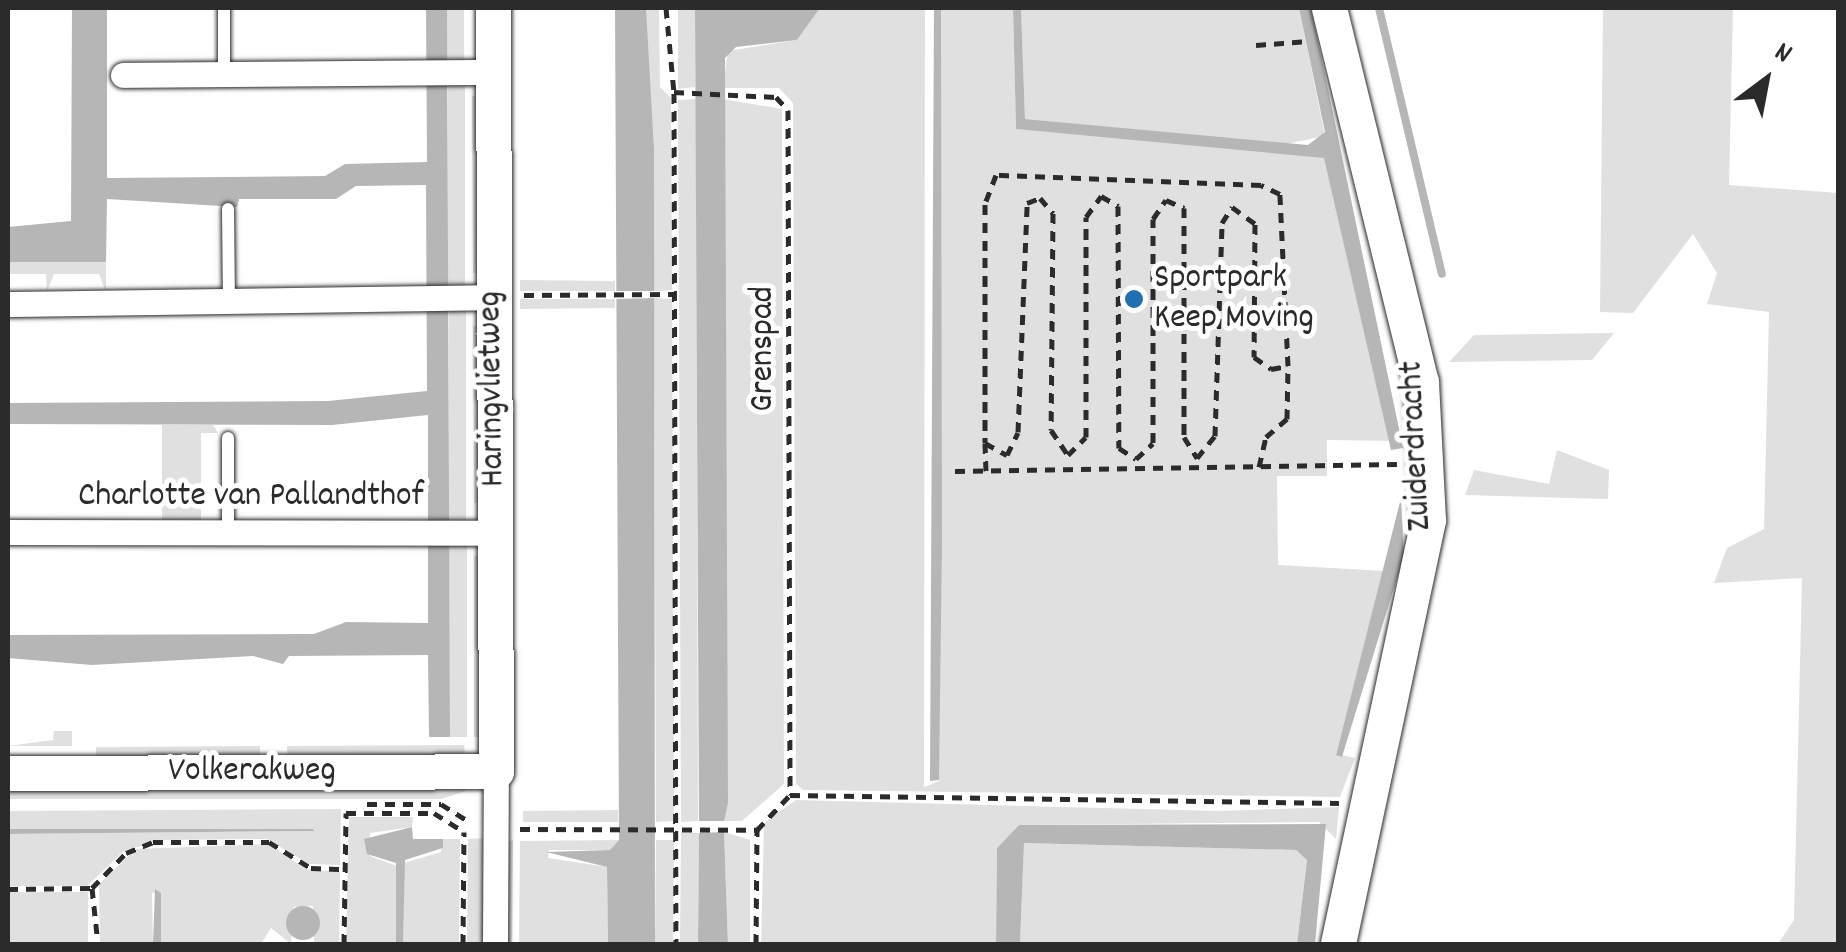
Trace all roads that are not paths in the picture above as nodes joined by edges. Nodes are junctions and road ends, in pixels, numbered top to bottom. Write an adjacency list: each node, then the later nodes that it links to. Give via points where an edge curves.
1 (224, 8): 6 (lane)
2 (493, 8): 4 (street, Haringvlietweg)
3 (1329, 8): 18 (street, Zuiderdracht, via 1421,382 1428,520 1360,804)
4 (478, 72): 6 (street); 8 (street, Haringvlietweg)
5 (123, 74): 6 (street)
6 (224, 74)
7 (228, 209): 9 (lane)
8 (477, 298): 9 (street); 14 (street, Haringvlietweg)
9 (229, 301): 10 (street)
10 (8, 304)
11 (228, 438): 13 (lane)
12 (8, 532): 13 (street, Charlotte van Pallandthof)
13 (228, 532): 14 (street, Charlotte van Pallandthof)
14 (479, 533): 15 (street, Haringvlietweg)
15 (496, 771): 16 (street, Volkerakweg); 17 (street, via 489,828)
16 (8, 772)
17 (495, 944)
18 (1338, 944)

